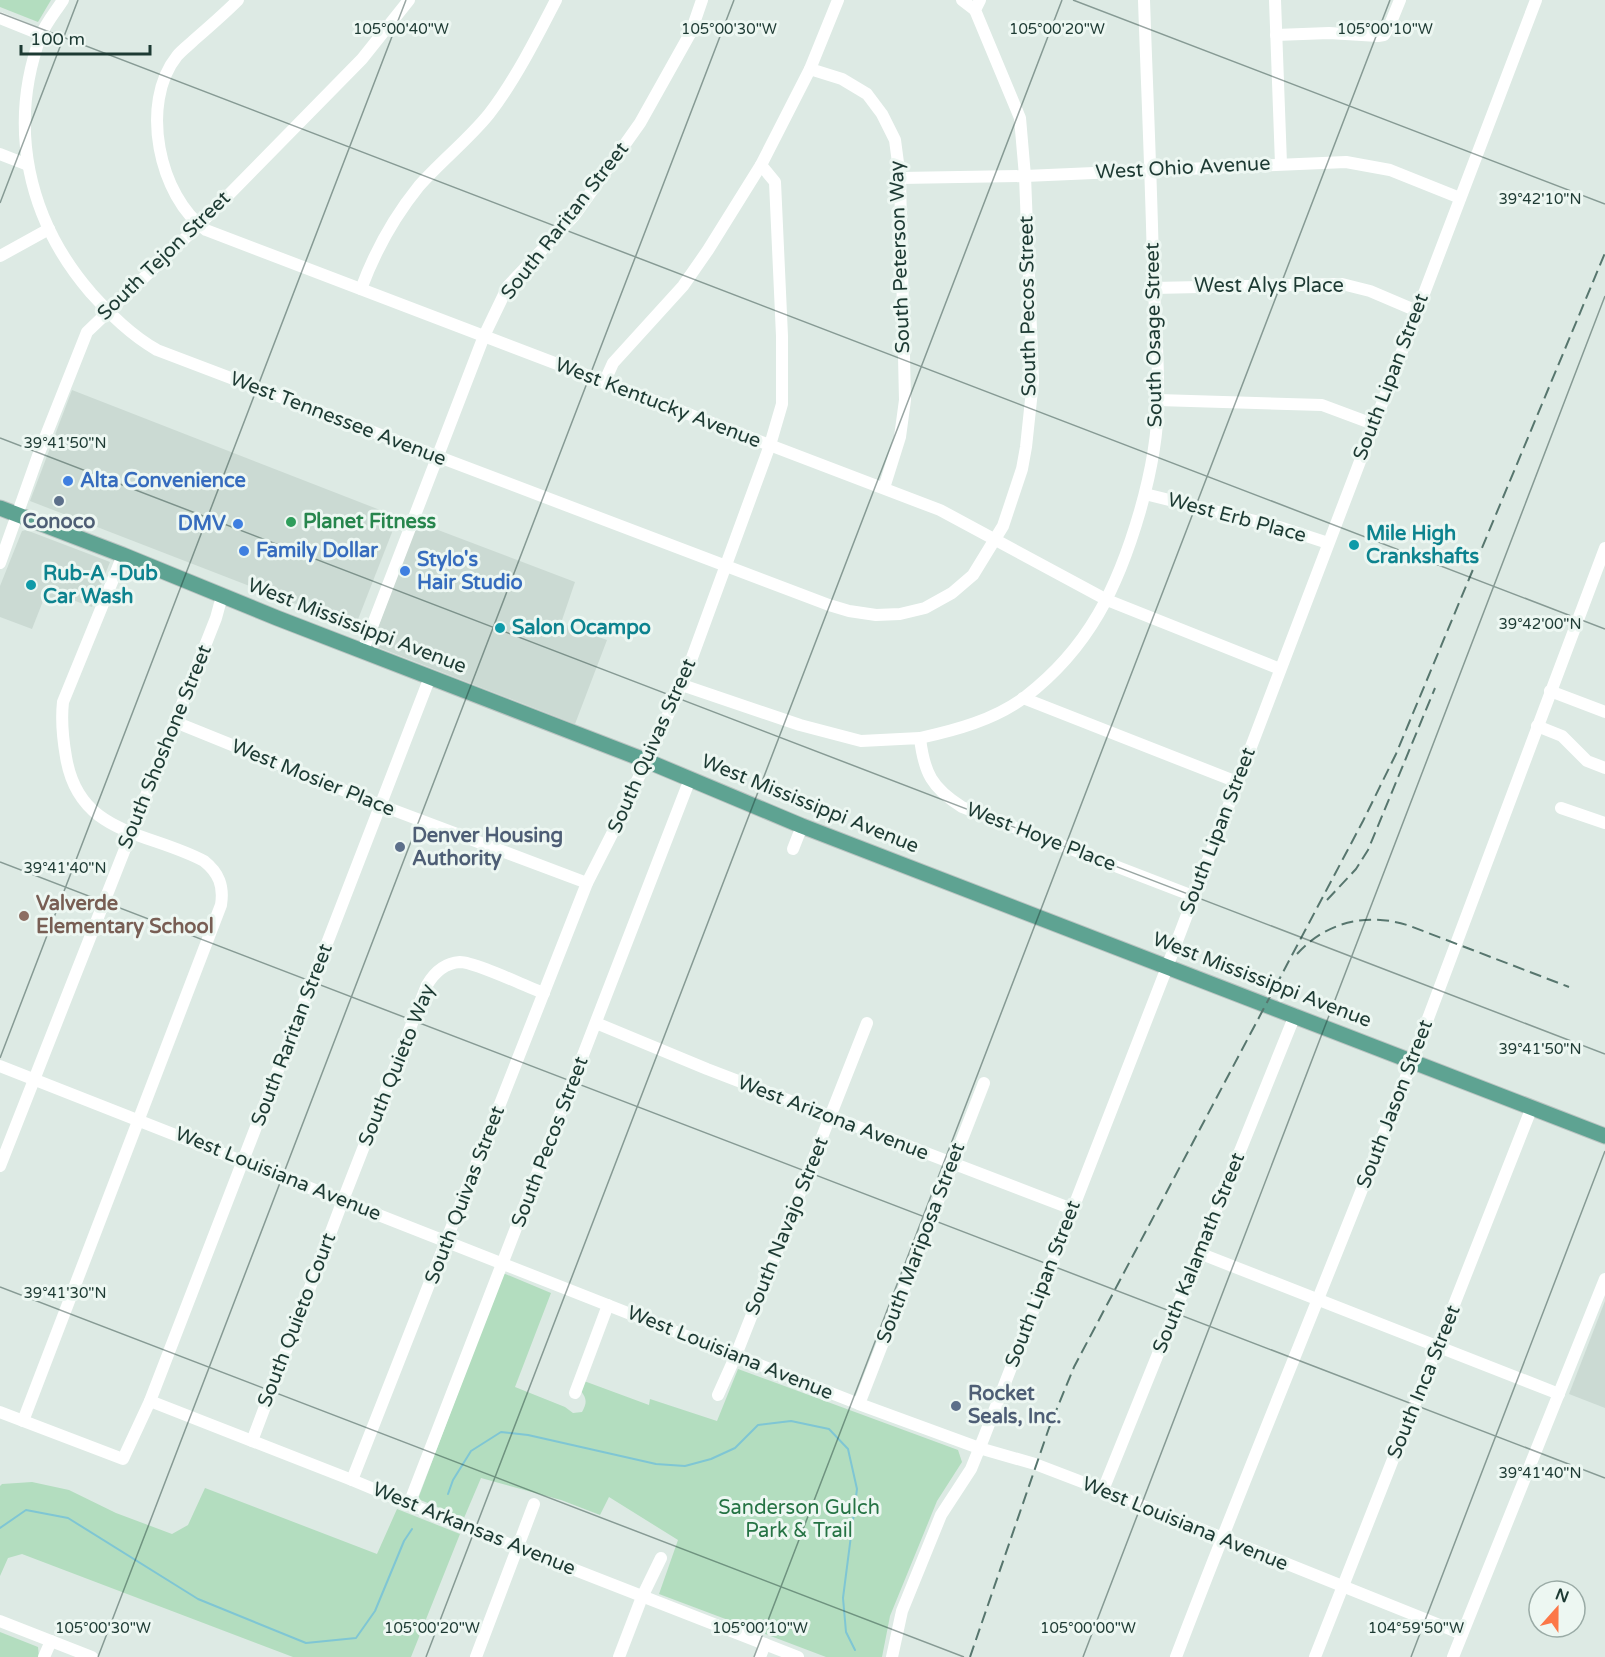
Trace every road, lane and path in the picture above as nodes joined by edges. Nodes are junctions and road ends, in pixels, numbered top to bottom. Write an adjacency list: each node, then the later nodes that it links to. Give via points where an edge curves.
1 (63, 0): 14 (street, West Tennessee Avenue)
2 (409, 0): 25 (street, South Tejon Street, via 362,59)
3 (556, 0): 29 (street, via 489,114 404,206 374,255)
4 (702, 0): 32 (street, South Raritan Street, via 691,32 640,123 574,216 508,286)
5 (838, 0): 16 (street)
6 (962, 0): 12 (street)
7 (1144, 0): 21 (street, South Osage Street)
8 (1275, 0): 15 (street)
9 (1400, 0): 15 (street, via 1383,35)
10 (1536, 0): 24 (street, South Lipan Street)
11 (230, 3): 25 (street, West Kentucky Avenue, via 177,56 164,82 156,119 159,148 170,185)
12 (977, 5): 22 (street, South Pecos Street, via 1020,118)
13 (0, 18): 14 (street)
14 (42, 35): 19 (street, West Tennessee Avenue, via 27,98)
15 (1276, 35): 18 (street)
16 (810, 69): 20 (street); 23 (street, South Peterson Way, via 842,79 875,103 895,140)
17 (0, 154): 19 (street)
18 (1281, 164): 21 (street, West Ohio Avenue); 24 (street, West Ohio Avenue, via 1346,162 1390,170)
19 (28, 165): 26 (street, West Tennessee Avenue)
20 (761, 165): 33 (street, via 683,285 613,363); 36 (street, South Quivas Street, via 775,182 782,336 783,404)
21 (1150, 170): 22 (street, West Ohio Avenue); 28 (street, South Osage Street)
22 (1025, 176): 23 (street, West Ohio Avenue); 42 (street, South Pecos Street, via 1033,381 1022,469)
23 (900, 178): 38 (street, South Peterson Way, via 905,400 900,437)
24 (1460, 198): 30 (street, South Lipan Street)
25 (199, 225): 29 (street, West Kentucky Avenue, via 216,235); 31 (street, South Tejon Street)
26 (49, 229): 27 (street); 31 (street, West Tennessee Avenue, via 63,257)
27 (0, 256)
28 (1154, 288): 30 (street, West Alys Place, via 1342,284); 34 (street, South Osage Street)
29 (361, 289): 32 (street, West Kentucky Avenue)
30 (1417, 310): 35 (street, South Lipan Street)
31 (108, 311): 37 (street, West Tennessee Avenue, via 157,350); 41 (street, South Tejon Street, via 84,338)
32 (483, 336): 33 (street, West Kentucky Avenue); 37 (street, South Raritan Street)
33 (604, 383): 36 (street, West Kentucky Avenue)
34 (1158, 400): 35 (street, via 1322,405); 39 (street, South Osage Street)
35 (1373, 424): 43 (street, South Lipan Street)
36 (770, 445): 38 (street, West Kentucky Avenue); 47 (street, South Quivas Street)
37 (437, 456): 47 (street, West Tennessee Avenue); 51 (street, South Raritan Street)
38 (884, 488): 42 (street, West Kentucky Avenue, via 940,510)
39 (1145, 494): 43 (street, West Erb Place, via 1279,526); 49 (street, South Osage Street, via 1129,548)
40 (0, 508): 41 (main road, West Mississippi Avenue)
41 (18, 515): 45 (main road, West Mississippi Avenue); 46 (street, South Tejon Street)
42 (995, 541): 49 (street, West Kentucky Avenue); 50 (street, South Pecos Street, via 963,584 935,603)
43 (1328, 543): 52 (street, South Lipan Street)
44 (1605, 548): 55 (street, South Jason Street)
45 (123, 555): 48 (main road, West Mississippi Avenue); 69 (street, via 67,690 62,718 67,765 75,789 99,817)
46 (0, 563)
47 (725, 567): 50 (street, West Tennessee Avenue, via 849,611 876,615); 54 (street, South Quivas Street)
48 (222, 596): 51 (main road, West Mississippi Avenue); 58 (street, South Shoshone Street)
49 (1107, 600): 52 (street, West Kentucky Avenue); 56 (street, South Osage Street, via 1071,652)
50 (912, 612)
51 (363, 650): 53 (main road, West Mississippi Avenue)
52 (1280, 669): 64 (street, South Lipan Street)
53 (430, 677): 61 (main road, West Mississippi Avenue); 65 (street, South Raritan Street)
54 (682, 685): 60 (street, via 861,741); 61 (street, South Quivas Street)
55 (1550, 691): 57 (street); 59 (street, South Jason Street)
56 (1023, 698): 60 (street, South Osage Street, via 976,723); 64 (street)
57 (1605, 712)
58 (175, 722): 65 (street, West Mosier Place); 69 (street, South Shoshone Street)
59 (1537, 726): 62 (street, via 1562,736 1587,760); 78 (street, South Jason Street)
60 (920, 738): 72 (street, West Hoye Place, via 922,760 933,782 962,807)
61 (647, 761): 63 (main road, West Mississippi Avenue); 71 (street, South Quivas Street)
62 (1605, 768)
63 (690, 779): 68 (main road, West Mississippi Avenue); 76 (street, South Pecos Street)
64 (1237, 782): 72 (street, South Lipan Street)
65 (380, 805): 71 (street, West Mosier Place); 86 (street, South Raritan Street)
66 (1561, 808): 67 (street)
67 (1605, 823)
68 (802, 826): 70 (street); 73 (main road, West Mississippi Avenue)
69 (130, 832): 80 (street, South Shoshone Street); 84 (street, via 204,861 220,879 222,894)
70 (793, 849)
71 (587, 884): 74 (street, South Quivas Street)
72 (1193, 896): 73 (street, South Lipan Street)
73 (1167, 965): 75 (main road, West Mississippi Avenue); 90 (street, South Lipan Street)
74 (544, 993): 89 (street, South Quieto Way, via 468,963 451,964 432,977); 91 (street, South Quivas Street)
75 (1295, 1015): 78 (main road, West Mississippi Avenue); 92 (street, South Kalamath Street)
76 (596, 1023): 83 (street, West Arizona Avenue); 93 (street, South Pecos Street)
77 (867, 1023): 83 (street, South Navajo Street)
78 (1412, 1061): 82 (main road, West Mississippi Avenue); 95 (street, South Jason Street)
79 (0, 1066): 80 (street, West Louisiana Avenue)
80 (33, 1079): 84 (street, West Louisiana Avenue); 88 (street, South Shoshone Street)
81 (984, 1083): 87 (street, South Mariposa Street)
82 (1532, 1107): 85 (main road, West Mississippi Avenue); 97 (street, South Inca Street)
83 (831, 1116): 87 (street, West Arizona Avenue); 98 (street, South Navajo Street)
84 (139, 1120): 86 (street, West Louisiana Avenue); 105 (street)
85 (1605, 1136)
86 (243, 1160): 89 (street, West Louisiana Avenue); 102 (street, South Raritan Street)
87 (952, 1164): 90 (street, West Arizona Avenue); 103 (street, South Mariposa Street)
88 (0, 1166)
89 (342, 1200): 91 (street, West Louisiana Avenue); 106 (street, South Quieto Court)
90 (1072, 1209): 107 (street, South Lipan Street)
91 (447, 1242): 93 (street, West Louisiana Avenue); 108 (street, South Quivas Street)
92 (1199, 1253): 95 (street); 109 (street, South Kalamath Street)
93 (503, 1263): 96 (street, West Louisiana Avenue); 110 (street, South Pecos Street)
94 (1605, 1279): 100 (street)
95 (1319, 1300): 97 (street); 112 (street, South Jason Street)
96 (608, 1305): 98 (street, West Louisiana Avenue); 99 (street)
97 (1438, 1347): 100 (street); 115 (street, South Inca Street)
98 (736, 1355): 101 (street, South Navajo Street); 103 (street, West Louisiana Avenue)
99 (575, 1393)
100 (1558, 1394): 118 (street)
101 (718, 1395)
102 (150, 1401): 105 (street, South Raritan Street, via 123,1459); 106 (street, West Arkansas Avenue)
103 (859, 1404): 107 (street, West Louisiana Avenue)
104 (0, 1412): 105 (street)
105 (23, 1421)
106 (252, 1441): 108 (street, West Arkansas Avenue)
107 (979, 1448): 109 (street, West Louisiana Avenue); 127 (street, South Lipan Street, via 971,1469 941,1515 902,1611)
108 (352, 1480): 110 (street, West Arkansas Avenue)
109 (1103, 1490): 112 (street, West Louisiana Avenue)
110 (409, 1504): 113 (street, West Arkansas Avenue)
111 (534, 1504): 113 (street)
112 (1221, 1539): 115 (street, West Louisiana Avenue); 128 (street, South Jason Street)
113 (517, 1547): 116 (street, West Arkansas Avenue); 123 (street)
114 (661, 1558): 116 (street)
115 (1341, 1587): 118 (street, West Louisiana Avenue); 129 (street, South Inca Street)
116 (642, 1597): 120 (street, West Arkansas Avenue); 124 (street)
117 (0, 1620): 119 (street)
118 (1462, 1634): 130 (street)
119 (51, 1641): 121 (street); 122 (street)
120 (765, 1644): 125 (street); 126 (street, West Arkansas Avenue)
121 (44, 1657)
122 (92, 1657)
123 (476, 1657)
124 (619, 1657)
125 (760, 1657)
126 (798, 1657)
127 (892, 1657)
128 (1176, 1657)
129 (1315, 1657)
130 (1453, 1657)

